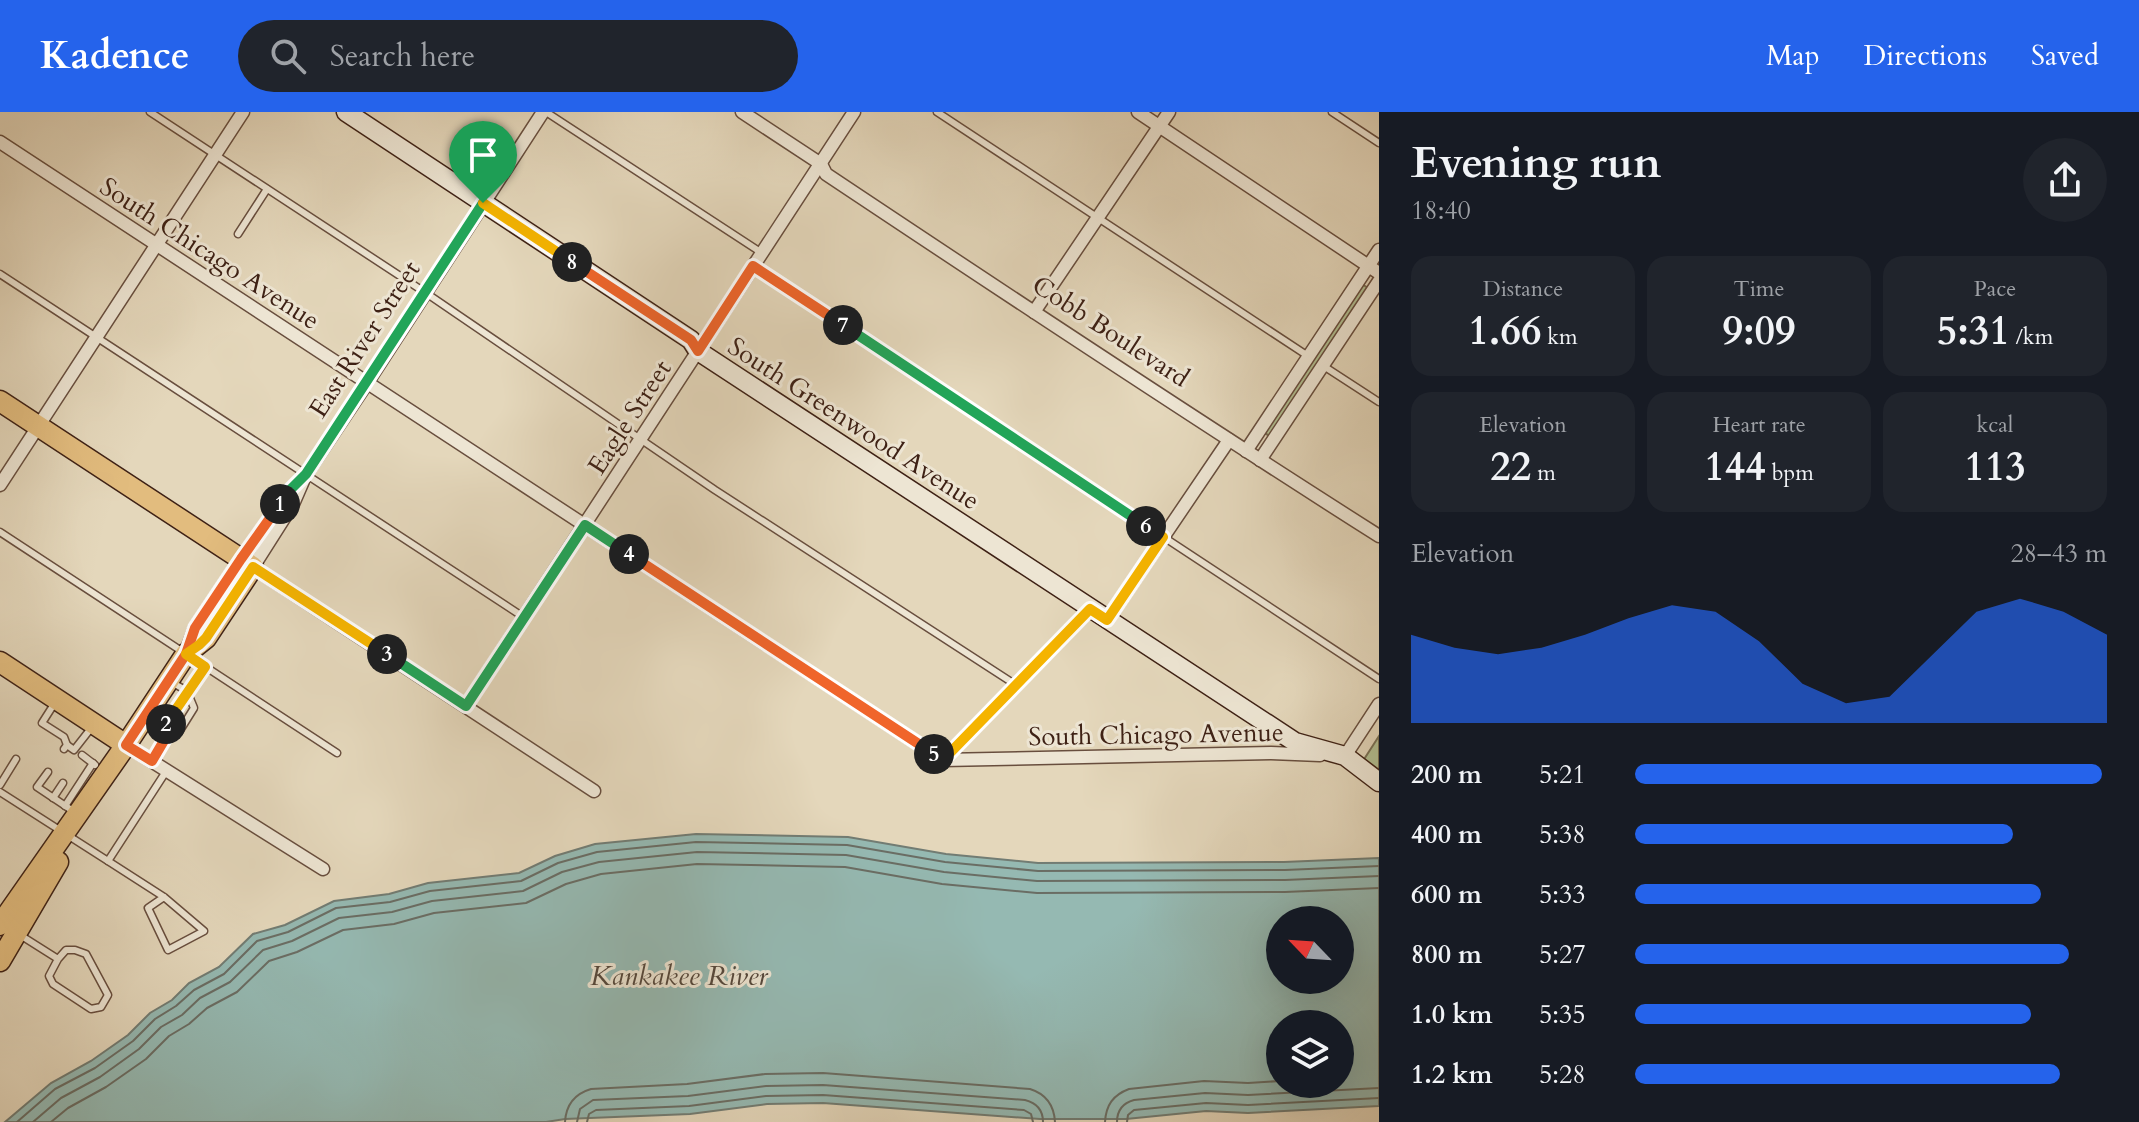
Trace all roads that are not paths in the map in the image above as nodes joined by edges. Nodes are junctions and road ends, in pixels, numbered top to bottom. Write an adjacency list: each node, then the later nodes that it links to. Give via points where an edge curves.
1 (150, 112): 14 (lane)
2 (243, 112): 14 (street)
3 (346, 112): 17 (street, South Greenwood Avenue)
4 (545, 112): 17 (street, East River Street); 22 (lane)
5 (742, 112): 15 (street, Cobb Boulevard)
6 (854, 112): 15 (street, Eagle Street)
7 (937, 112): 18 (lane)
8 (1138, 112): 11 (street)
9 (1169, 112): 11 (street)
10 (1332, 112): 13 (lane)
11 (1160, 126): 18 (street); 24 (street)
12 (0, 142): 20 (street, South Chicago Avenue)
13 (1379, 143)
14 (215, 155): 16 (lane); 20 (street)
15 (821, 164): 22 (street, Eagle Street); 28 (street, Cobb Boulevard, via 826,174)
16 (267, 189): 19 (lane); 27 (lane)
17 (483, 203): 27 (street, East River Street); 30 (street, South Greenwood Avenue, via 691,340)
18 (1098, 218): 28 (street); 31 (lane)
19 (238, 234)
20 (157, 245): 29 (street); 33 (street, South Chicago Avenue)
21 (1379, 250): 24 (street)
22 (762, 253): 23 (street, Eagle Street)
23 (753, 266): 30 (street, Eagle Street); 46 (lane)
24 (1374, 269): 31 (street)
25 (0, 274): 29 (lane)
26 (1379, 281): 32 (street)
27 (426, 293): 33 (street, East River Street); 37 (lane)
28 (1034, 312): 38 (street, Cobb Boulevard)
29 (96, 337): 36 (street); 41 (lane)
30 (698, 351): 37 (street, Eagle Street); 48 (street, South Greenwood Avenue)
31 (1309, 356): 39 (street)
32 (1322, 365): 35 (lane); 40 (street)
33 (367, 383): 41 (street, East River Street); 43 (street, South Chicago Avenue)
34 (0, 401): 36 (main road)
35 (1379, 402)
36 (38, 426): 42 (street); 47 (main road)
37 (641, 439): 43 (street, Eagle Street); 56 (lane)
38 (1229, 440): 39 (street, Cobb Boulevard); 46 (street)
39 (1246, 451): 40 (street, Cobb Boulevard)
40 (1260, 460): 45 (street, Cobb Boulevard)
41 (306, 474): 47 (street, East River Street, via 293,504); 49 (lane)
42 (0, 485)
43 (585, 525): 49 (street, Eagle Street); 69 (street, South Chicago Avenue)
44 (0, 532): 51 (lane)
45 (1379, 536)
46 (1163, 537): 50 (street); 54 (lane)
47 (247, 563): 51 (main road, East River Street, via 206,638); 60 (street)
48 (1090, 609): 50 (street, South Greenwood Avenue); 56 (street)
49 (525, 618): 60 (street, Eagle Street)
50 (1107, 620): 67 (street, South Greenwood Avenue, via 1295,742)
51 (186, 654): 53 (lane); 55 (main road, East River Street)
52 (0, 662): 58 (main road)
53 (205, 667): 57 (lane); 66 (lane)
54 (1379, 679)
55 (168, 680): 57 (lane); 61 (main road, East River Street)
56 (1016, 685): 69 (street)
57 (187, 691): 63 (lane); 63 (lane, via 194,708 179,732)
58 (57, 699): 62 (main road); 65 (lane, via 42,723)
59 (1379, 704): 67 (street)
60 (466, 706): 77 (street)
61 (147, 712): 63 (lane); 64 (main road, East River Street)
62 (94, 724): 64 (main road); 65 (lane)
63 (169, 726): 70 (lane)
64 (126, 745): 70 (street); 71 (main road, East River Street); 81 (main road, East River Street)
65 (74, 750): 71 (lane)
66 (337, 753)
67 (1345, 756): 69 (street, South Chicago Avenue); 74 (street)
68 (16, 759): 76 (lane)
69 (943, 760)
70 (152, 761): 72 (street)
71 (100, 768): 80 (main road, East River Street)
72 (167, 770): 82 (lane); 83 (street)
73 (48, 772): 79 (lane, via 37,787)
74 (1379, 782)
75 (63, 783): 79 (lane)
76 (0, 785)
77 (594, 791)
78 (0, 792): 81 (lane)
79 (53, 798): 80 (lane)
80 (71, 810): 81 (main road, East River Street)
81 (68, 837): 82 (lane); 85 (main road, East River Street)
82 (108, 861): 84 (lane)
83 (323, 869)
84 (164, 897): 84 (lane, via 204,931 168,950 148,908)
85 (8, 925): 86 (lane); 87 (main road, East River Street)
86 (58, 959): 86 (lane, via 66,950 86,954 108,995 101,1007 91,1009 53,984 49,976)
87 (0, 961)

